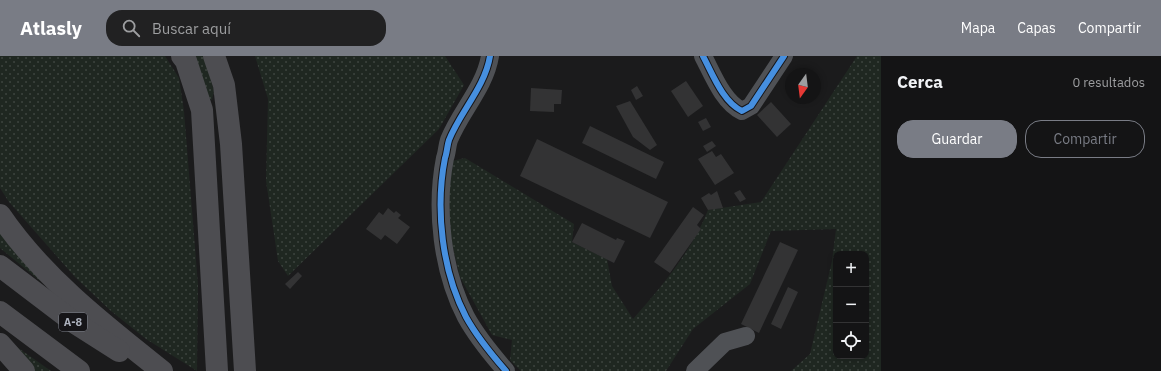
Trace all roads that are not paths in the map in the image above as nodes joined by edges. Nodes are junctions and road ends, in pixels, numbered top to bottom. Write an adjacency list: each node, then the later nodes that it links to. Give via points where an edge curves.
1 (182, 56): 11 (highway, via 202,110)
2 (214, 56): 16 (highway, via 224,85 231,144)
3 (490, 56): 17 (street, via 479,86 449,141 440,183 442,238 455,291 466,318)
4 (703, 56): 5 (street, via 733,107 742,112 751,106)
5 (784, 56)
6 (0, 215): 15 (highway, via 70,295)
7 (0, 266): 14 (highway, A-8, via 75,323)
8 (0, 312): 13 (highway)
9 (746, 336): 18 (street, via 725,342)
10 (0, 344): 12 (highway)
11 (217, 370)
12 (24, 371)
13 (79, 371)
14 (151, 371)
15 (162, 371)
16 (245, 371)
17 (506, 371)
18 (695, 371)

